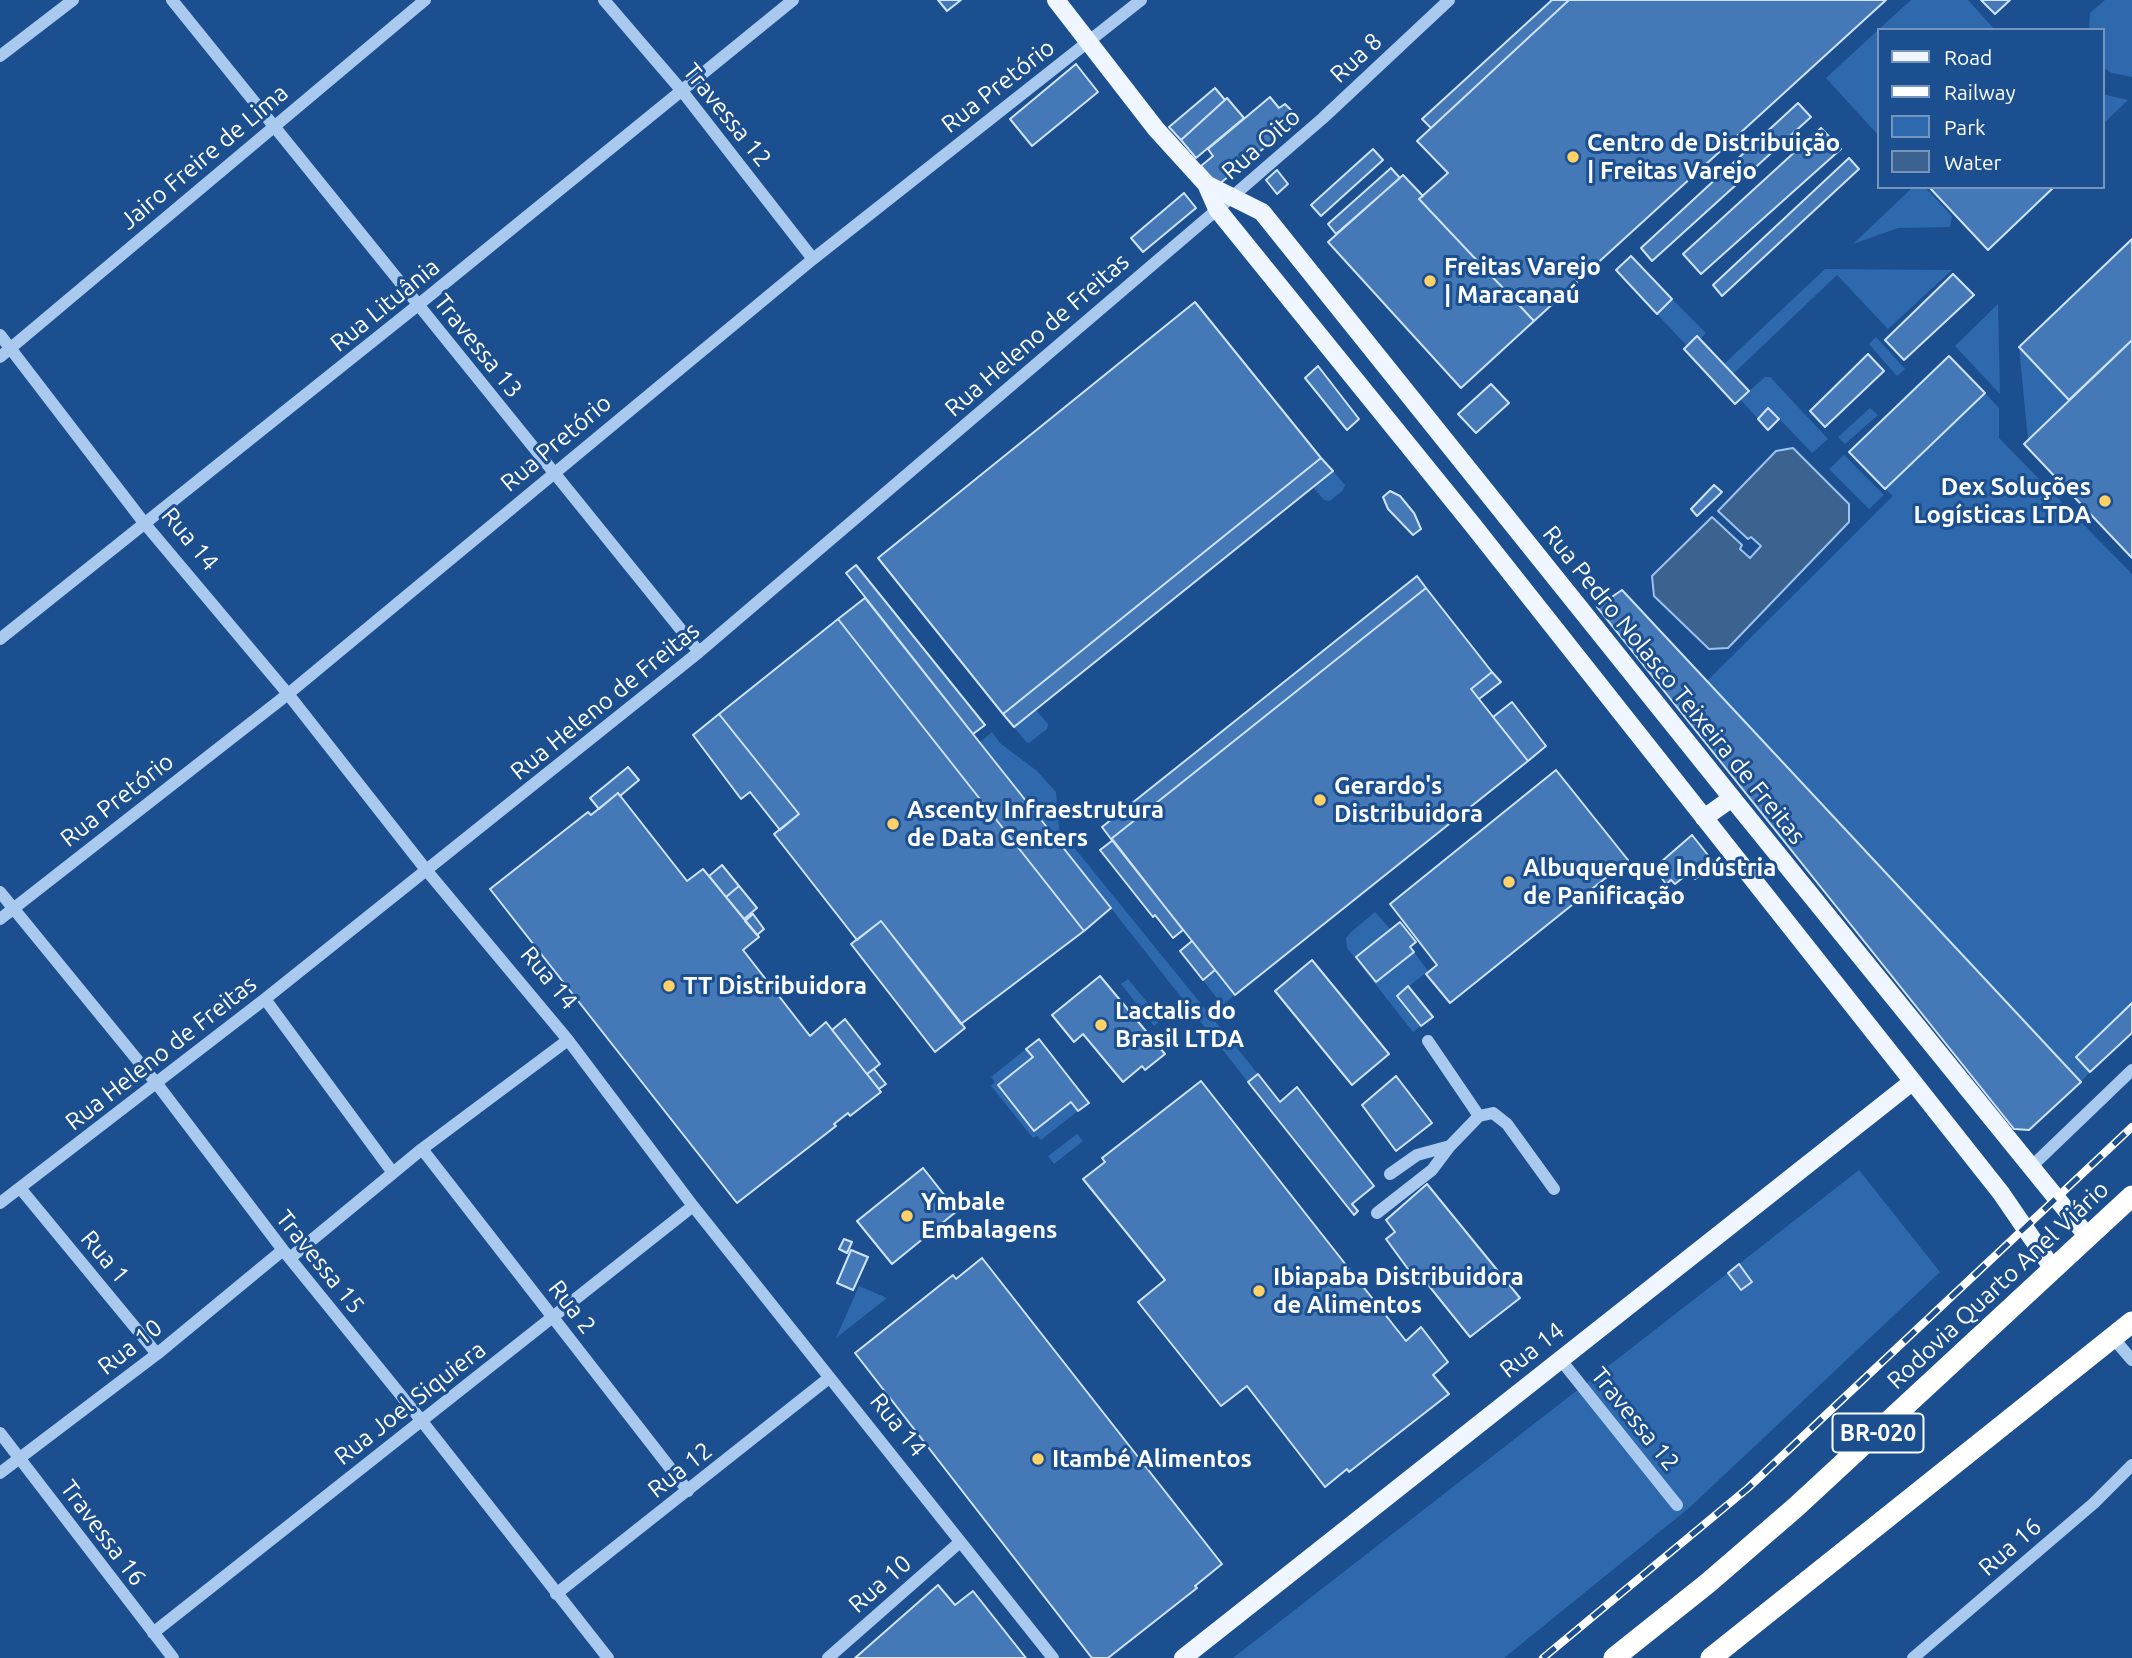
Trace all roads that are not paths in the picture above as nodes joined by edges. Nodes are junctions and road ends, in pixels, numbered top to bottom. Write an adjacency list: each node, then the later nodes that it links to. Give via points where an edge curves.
1 (73, 0): 10 (street)
2 (172, 0): 13 (street, Travessa 13)
3 (425, 0): 13 (street, Jairo Freire de Lima)
4 (604, 0): 11 (street, Travessa 12)
5 (793, 0): 11 (street, Rua Lituânia)
6 (1056, 0): 9 (main road)
7 (1141, 0): 9 (street, Rua Pretório)
8 (1449, 0): 12 (street, Rua 8)
9 (1088, 42): 14 (main road, via 1156,129); 15 (street, Rua Pretório)
10 (0, 56)
11 (682, 91): 15 (street, Travessa 12); 16 (street, Rua Lituânia)
12 (1323, 118): 14 (street, Rua Oito)
13 (274, 125): 16 (street, Travessa 13); 18 (street, Jairo Freire de Lima)
14 (1225, 202): 23 (street, Rua Heleno de Freitas); 25 (main road, Rua Pedro Nolasco Teixeira de Freitas, via 1262,212); 26 (main road)
15 (813, 259): 20 (street, Rua Pretório)
16 (418, 305): 20 (street, Travessa 13); 21 (street, Rua Lituânia)
17 (0, 335): 18 (street, Rua 14)
18 (11, 348): 19 (street, Jairo Freire de Lima); 21 (street, Rua 14)
19 (0, 357)
20 (553, 472): 23 (street, Travessa 13); 24 (street, Rua Pretório)
21 (145, 524): 22 (street, Rua Lituânia); 24 (street, Rua 14)
22 (0, 639)
23 (699, 652): 27 (street, Rua Heleno de Freitas)
24 (288, 694): 27 (street, Rua 14); 29 (street, Rua Pretório)
25 (1732, 798): 26 (main road); 40 (main road, Rua Pedro Nolasco Teixeira de Freitas)
26 (1704, 818): 35 (main road)
27 (427, 871): 31 (street, Rua Heleno de Freitas); 32 (street, Rua 14)
28 (0, 892): 29 (street, Travessa 15)
29 (13, 909): 30 (street, Rua Pretório); 36 (street, Travessa 15)
30 (0, 919)
31 (265, 999): 36 (street, Rua Heleno de Freitas); 41 (street)
32 (568, 1040): 39 (street, Rua 10); 47 (street, Rua 14)
33 (1428, 1041): 37 (street)
34 (2132, 1070): 40 (street)
35 (1912, 1082): 51 (main road, via 2008,1203); 56 (main road, Rua 14)
36 (157, 1084): 43 (street, Rua Heleno de Freitas); 50 (street, Travessa 15)
37 (1479, 1116): 38 (street); 44 (street, via 1493,1113 1507,1124)
38 (1450, 1146): 42 (street, via 1417,1155); 48 (street, via 1432,1170)
39 (422, 1149): 41 (street, Rua 10); 52 (street, Rua 2)
40 (2031, 1167): 49 (main road, Rua Pedro Nolasco Teixeira de Freitas)
41 (393, 1174): 50 (street, Rua 10)
42 (1390, 1174)
43 (20, 1188): 46 (street, Rua Heleno de Freitas); 55 (street, Rua 1)
44 (1554, 1189)
45 (2132, 1196): 49 (highway, Rodovia Quarto Anel Viário / BR-020)
46 (0, 1203)
47 (693, 1206): 52 (street, Rua Joel Siquiera); 58 (street, Rua 14)
48 (1377, 1213)
49 (2088, 1237): 51 (highway, Rodovia Quarto Anel Viário / BR-020)
50 (286, 1254): 55 (street, Rua 10); 59 (street, Travessa 15)
51 (2053, 1269): 75 (highway, Rodovia Quarto Anel Viário / BR-020, via 1805,1498)
52 (554, 1318): 59 (street, Rua Joel Siquiera); 64 (street, Rua 2)
53 (2132, 1322): 54 (highway, BR-020)
54 (2114, 1339): 57 (street); 76 (highway, BR-020)
55 (157, 1354): 61 (street, Rua 10)
56 (1560, 1359): 65 (street, Travessa 12); 74 (main road, Rua 14)
57 (2132, 1360)
58 (829, 1378): 64 (street, Rua 12); 66 (street, Rua 14)
59 (421, 1420): 67 (street, Travessa 15); 68 (street, Rua Joel Siquiera)
60 (0, 1433): 61 (street, Travessa 16)
61 (20, 1458): 63 (street, Rua 10); 68 (street, Travessa 16)
62 (2132, 1465): 69 (street, Rua 16)
63 (0, 1473)
64 (688, 1491): 67 (street, Rua 12)
65 (1677, 1505)
66 (960, 1542): 72 (street, Rua 10); 73 (street, Rua 14)
67 (556, 1594): 71 (street, Travessa 15)
68 (153, 1633): 70 (street, Travessa 16)
69 (1929, 1653): 77 (street, Rua 16)
70 (173, 1658)
71 (608, 1658)
72 (828, 1658)
73 (1053, 1658)
74 (1183, 1658)
75 (1614, 1658)
76 (1711, 1658)
77 (1913, 1658)

